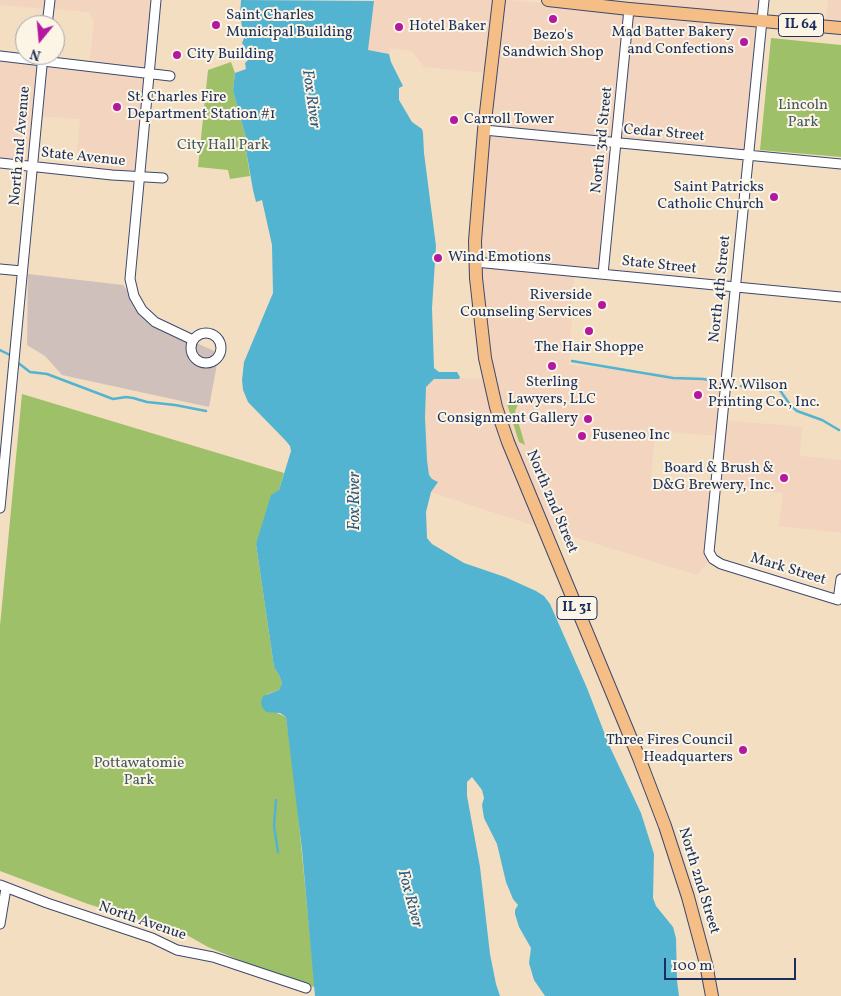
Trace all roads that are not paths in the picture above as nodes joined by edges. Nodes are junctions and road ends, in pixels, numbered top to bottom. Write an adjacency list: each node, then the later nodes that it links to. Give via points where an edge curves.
1 (50, 0): 7 (street)
2 (156, 0): 14 (street)
3 (499, 0): 16 (main road, North 2nd Street / IL 31)
4 (548, 0): 6 (main road, IL 64)
5 (764, 0): 8 (street, North 4th Street)
6 (629, 9): 8 (main road, IL 64); 17 (street, North 3rd Street)
7 (48, 15)
8 (762, 21): 9 (main road, IL 64); 18 (street, North 4th Street)
9 (841, 28)
10 (0, 56): 11 (street)
11 (15, 57)
12 (65, 61): 14 (street)
13 (42, 65): 21 (street, North 2nd Avenue)
14 (149, 73): 15 (street); 22 (street)
15 (170, 76)
16 (484, 130): 17 (street, Cedar Street); 24 (main road, North 2nd Street / IL 31)
17 (616, 143): 18 (street, Cedar Street); 27 (street, North 3rd Street)
18 (749, 155): 20 (street, Cedar Street); 28 (street, North 4th Street)
19 (0, 164): 21 (street, State Avenue)
20 (841, 164)
21 (33, 166): 22 (street, State Avenue); 26 (street, North 2nd Avenue)
22 (140, 178): 23 (street, State Avenue); 30 (street, via 130,279 134,296 142,310 155,322)
23 (162, 178)
24 (475, 262): 27 (street, State Street); 38 (main road, North 2nd Street / IL 31, via 480,327 501,424 649,783 688,897)
25 (0, 269): 26 (street)
26 (22, 272): 31 (street, North 2nd Avenue)
27 (603, 274): 28 (street, State Street)
28 (735, 287): 29 (street, State Street); 33 (street, North 4th Street, via 709,552)
29 (841, 297)
30 (193, 340)
31 (1, 479): 32 (street, North 2nd Avenue)
32 (0, 508)
33 (713, 559): 34 (street, Mark Street, via 838,600)
34 (841, 581)
35 (3, 886): 36 (street); 37 (street, North Avenue, via 152,938 177,950 212,957)
36 (0, 924)
37 (306, 988)
38 (712, 996)

